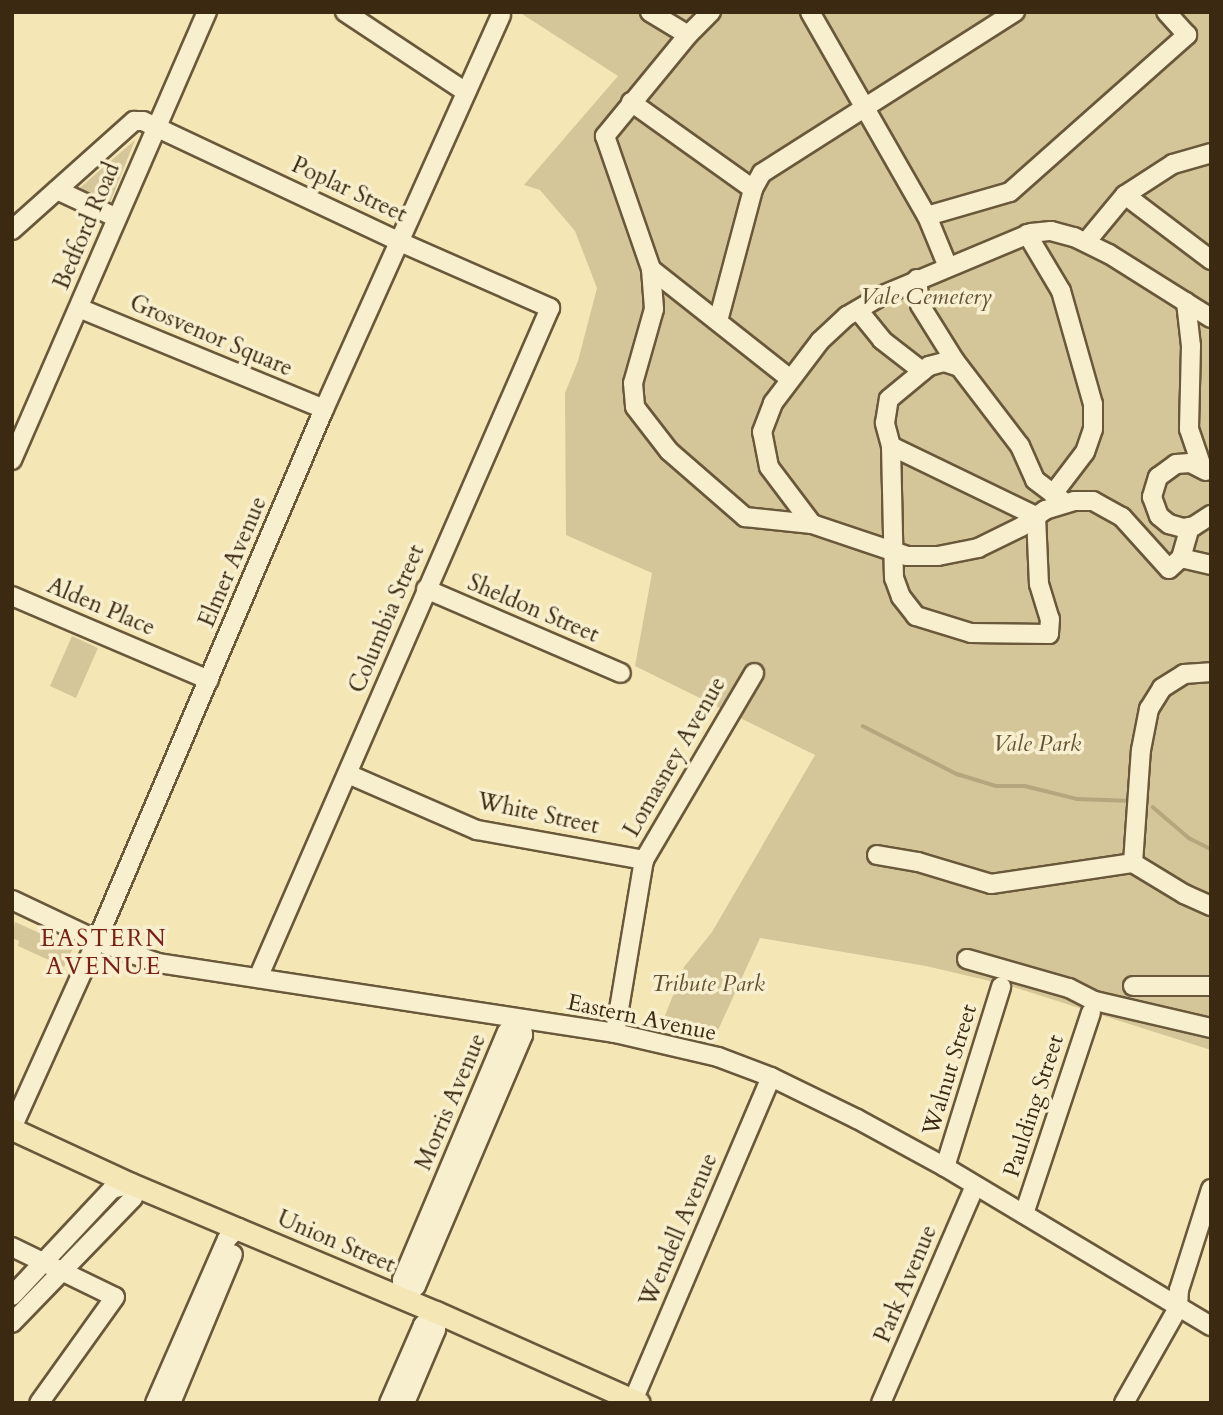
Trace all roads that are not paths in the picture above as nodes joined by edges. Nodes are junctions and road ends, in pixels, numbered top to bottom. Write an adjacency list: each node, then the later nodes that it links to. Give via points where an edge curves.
1 (207, 12): 13 (street, Bedford Road)
2 (345, 12): 10 (street)
3 (650, 12): 9 (street)
4 (711, 12): 9 (street)
5 (810, 12): 12 (street)
6 (1015, 12): 12 (street)
7 (1166, 12): 18 (street, via 1187,35 1010,192)
8 (501, 15): 10 (street, Elmer Avenue)
9 (688, 35): 11 (street)
10 (466, 92): 22 (street, Elmer Avenue)
11 (631, 102): 15 (street); 26 (street, via 605,136)
12 (867, 108): 15 (street, via 762,173); 18 (street)
13 (157, 127): 16 (street, via 134,121); 19 (street, Bedford Road); 22 (street, Poplar Street)
14 (1211, 153): 17 (street, via 1173,164)
15 (753, 189): 33 (street)
16 (57, 190): 19 (street); 20 (street)
17 (1125, 195): 23 (street); 24 (street)
18 (927, 216): 25 (street)
19 (117, 218): 30 (street, Bedford Road)
20 (12, 230)
21 (1027, 234): 23 (street, via 1051,231); 25 (street); 42 (street, via 1061,291 1093,404 1093,429)
22 (400, 242): 28 (street, Poplar Street); 38 (street, Elmer Avenue)
23 (1086, 242): 29 (street)
24 (1211, 260)
25 (947, 267): 27 (street)
26 (651, 269): 33 (street); 45 (street, via 654,309 633,383 635,407 669,451 745,517)
27 (917, 279): 31 (street); 34 (street, via 920,306)
28 (521, 295): 50 (street, Columbia Street, via 550,308)
29 (1186, 302): 32 (street); 41 (street, via 1191,346 1189,429)
30 (79, 307): 38 (street, Grosvenor Square); 40 (street, Bedford Road)
31 (858, 310): 36 (street, via 882,340); 37 (street, via 820,341)
32 (1211, 318)
33 (718, 321): 37 (street)
34 (939, 336): 35 (street); 36 (street, via 938,352)
35 (959, 367): 36 (street, via 944,362); 42 (street, via 1020,446 1035,480)
36 (925, 368): 39 (street, via 889,399 885,423)
37 (789, 378): 45 (street, via 773,403 762,443 769,467)
38 (324, 409): 55 (street, Elmer Avenue)
39 (891, 446): 44 (street); 47 (street)
40 (12, 460)
41 (1208, 471): 46 (street, via 1190,463 1176,464 1153,485 1159,516 1169,524)
42 (1060, 499): 44 (street); 48 (street, via 1093,501 1122,517 1169,569)
43 (1211, 515): 46 (street)
44 (1036, 516): 47 (street, via 978,548 938,555 906,556); 47 (street, via 1039,584 1050,619 1049,634 971,633 916,616 894,578)
45 (812, 524): 47 (street)
46 (1190, 527): 48 (street)
47 (895, 551)
48 (1181, 558): 49 (street)
49 (1211, 565)
50 (426, 589): 53 (street, Sheldon Street); 56 (street, Columbia Street)
51 (12, 596): 55 (street, Alden Place)
52 (1211, 672): 59 (street, via 1184,674 1162,688 1149,709 1141,750)
53 (621, 673)
54 (754, 673): 58 (street, Lomasney Avenue)
55 (209, 680): 62 (street, Elmer Avenue)
56 (348, 774): 58 (street, White Street, via 477,830); 64 (street, Columbia Street)
57 (877, 855): 59 (street, via 991,884)
58 (643, 860): 71 (street, Lomasney Avenue)
59 (1133, 863): 61 (street)
60 (12, 900): 62 (street, Eastern Avenue)
61 (1211, 906)
62 (97, 940): 64 (street, Eastern Avenue, via 158,963); 73 (street, Elmer Avenue)
63 (967, 958): 70 (street, via 1069,988 1095,1001)
64 (258, 978): 69 (street, Eastern Avenue)
65 (1133, 986): 66 (street)
66 (1211, 986)
67 (1001, 987): 74 (street, Walnut Street)
68 (1091, 1013): 78 (street, Paulding Street)
69 (521, 1019): 71 (street, Eastern Avenue); 84 (street, Morris Avenue, via 523,1035 466,1148 416,1287)
70 (1211, 1028)
71 (615, 1033): 72 (street, Eastern Avenue, via 687,1048)
72 (771, 1077): 74 (street, Eastern Avenue); 89 (street, Wendell Avenue)
73 (12, 1129): 75 (main road, Union Street)
74 (945, 1167): 76 (street, Eastern Avenue)
75 (131, 1184): 79 (main road, Union Street); 81 (street, via 112,1189); 82 (street, via 133,1198)
76 (975, 1185): 78 (street, Eastern Avenue); 95 (street, Park Avenue)
77 (1211, 1189): 85 (street, via 1179,1290)
78 (1024, 1214): 85 (street, Eastern Avenue)
79 (238, 1228): 84 (main road, Union Street); 91 (street, via 227,1239); 92 (street, via 238,1243)
80 (12, 1247): 81 (street)
81 (46, 1261): 82 (street); 83 (street)
82 (63, 1270): 87 (street); 90 (street, via 116,1297)
83 (12, 1296)
84 (403, 1299): 86 (main road, Union Street)
85 (1178, 1308): 88 (street, Eastern Avenue); 96 (street)
86 (436, 1312): 89 (main road, Union Street); 93 (street, via 424,1325); 94 (street, via 436,1330)
87 (12, 1323)
88 (1211, 1326)
89 (634, 1402)
90 (39, 1403)
91 (155, 1403)
92 (171, 1403)
93 (389, 1403)
94 (405, 1403)
95 (881, 1403)
96 (1124, 1403)

